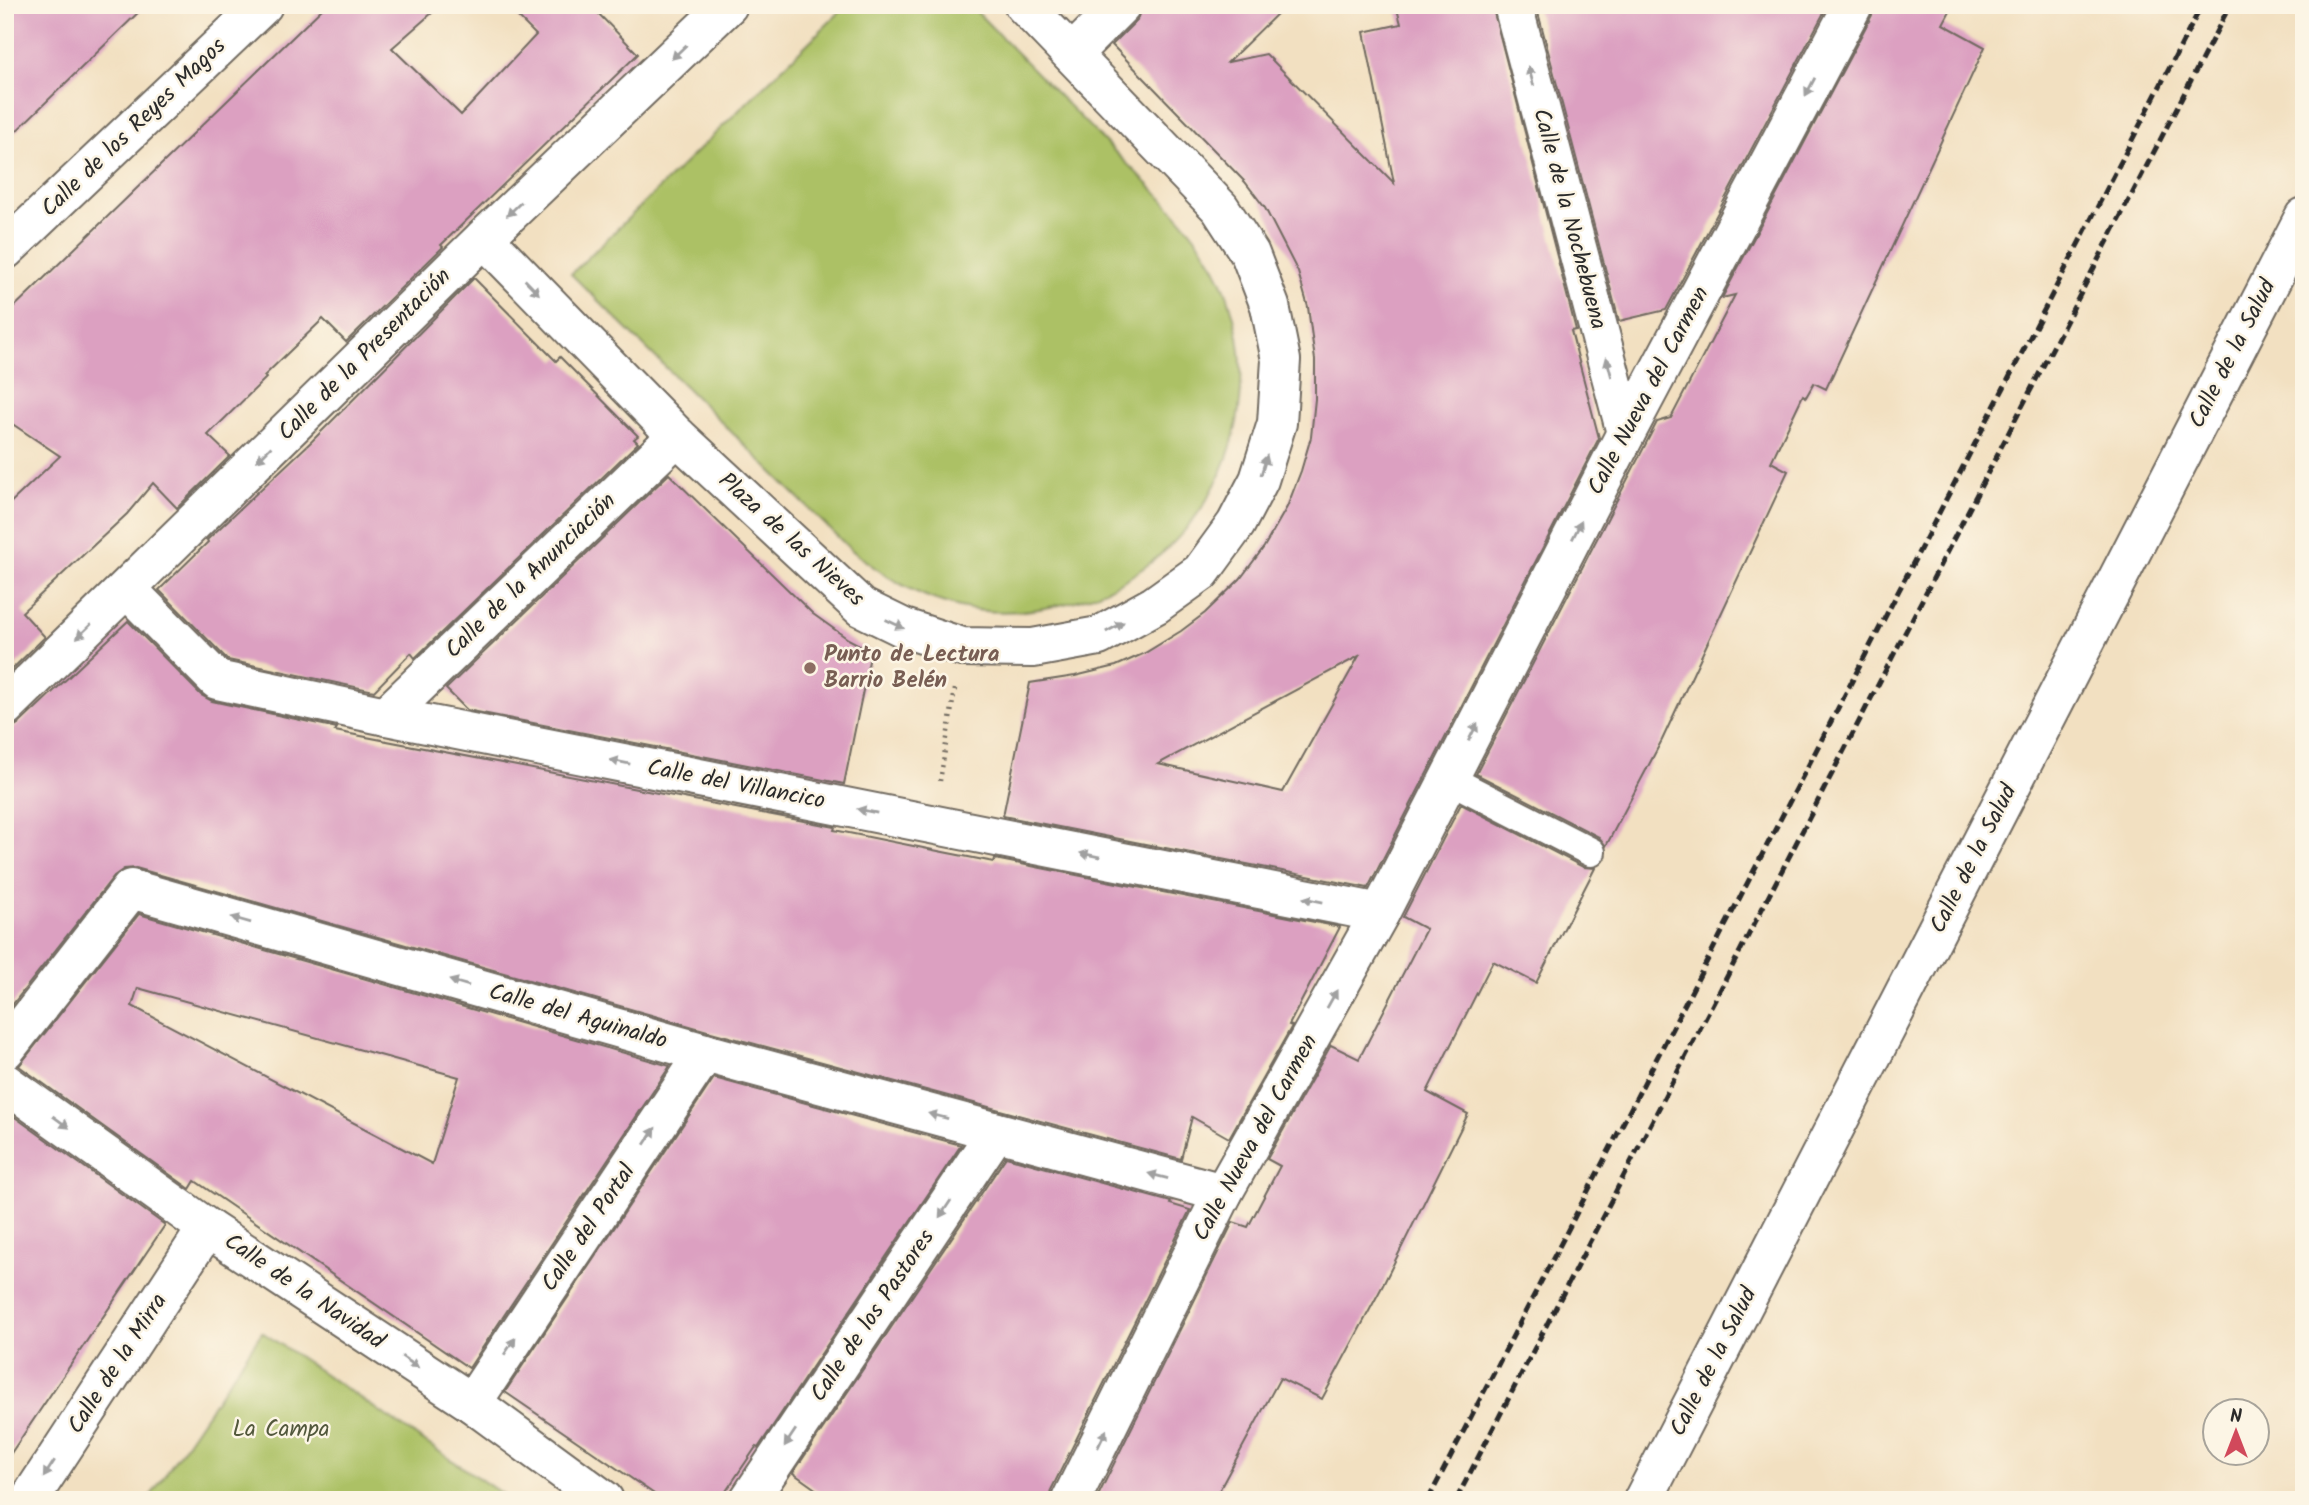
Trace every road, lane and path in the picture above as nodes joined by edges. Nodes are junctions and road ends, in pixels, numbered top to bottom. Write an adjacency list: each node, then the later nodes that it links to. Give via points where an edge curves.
1 (263, 5): 12 (street, Calle de los Reyes Magos)
2 (728, 5): 11 (street, Calle de la Presentación, one-way to 11)
3 (1024, 5): 9 (street, Plaza de las Nieves)
4 (1121, 5): 9 (street)
5 (1513, 5): 13 (street, Calle de la Nochebuena, one-way to 5)
6 (1821, 5): 8 (street)
7 (1853, 5): 8 (street, Calle Nueva del Carmen)
8 (1832, 45): 13 (street, Calle Nueva del Carmen, one-way to 13)
9 (1072, 54): 16 (street, Plaza de las Nieves, one-way to 9, via 1033,648 1099,636 1155,605 1201,572 1236,524 1259,480 1277,423 1281,360 1270,306 1250,254 1220,208)
10 (2304, 217): 34 (street, Calle de la Salud)
11 (484, 238): 14 (street, Plaza de las Nieves, one-way to 14); 15 (street, Calle de la Presentación, one-way to 15)
12 (5, 250)
13 (1626, 433): 19 (street, Calle Nueva del Carmen, one-way to 13)
14 (677, 436): 16 (street, Plaza de las Nieves, one-way to 16, via 861,607 904,628); 18 (street, Calle de la Anunciación)
15 (127, 589): 17 (street, Calle de la Presentación, one-way to 17); 18 (street, Calle del Villancico, via 217,680)
16 (961, 647): 20 (path)
17 (5, 707)
18 (386, 716): 20 (street, Calle del Villancico, one-way to 18)
19 (1449, 779): 21 (street); 22 (street, Calle Nueva del Carmen)
20 (933, 824): 22 (street, Calle del Villancico, one-way to 20)
21 (1591, 852)
22 (1380, 913): 27 (street, Calle Nueva del Carmen, one-way to 22)
23 (5, 1050): 24 (street, Calle del Aguinaldo, one-way to 23, via 131,889)
24 (705, 1053): 26 (street, Calle del Aguinaldo, one-way to 24); 29 (street, Calle del Portal, one-way to 24)
25 (5, 1083): 28 (street, Calle de la Navidad, one-way to 28)
26 (996, 1132): 27 (street, Calle del Aguinaldo, one-way to 26); 32 (street, Calle de los Pastores, one-way to 32)
27 (1223, 1194): 33 (street, Calle Nueva del Carmen, one-way to 27)
28 (207, 1228): 29 (street, Calle de la Navidad, one-way to 29); 30 (street, Calle de la Mirra, one-way to 30)
29 (472, 1403): 31 (street, Calle de la Navidad)
30 (29, 1500)
31 (604, 1500)
32 (749, 1500)
33 (1071, 1500)
34 (1643, 1500)

